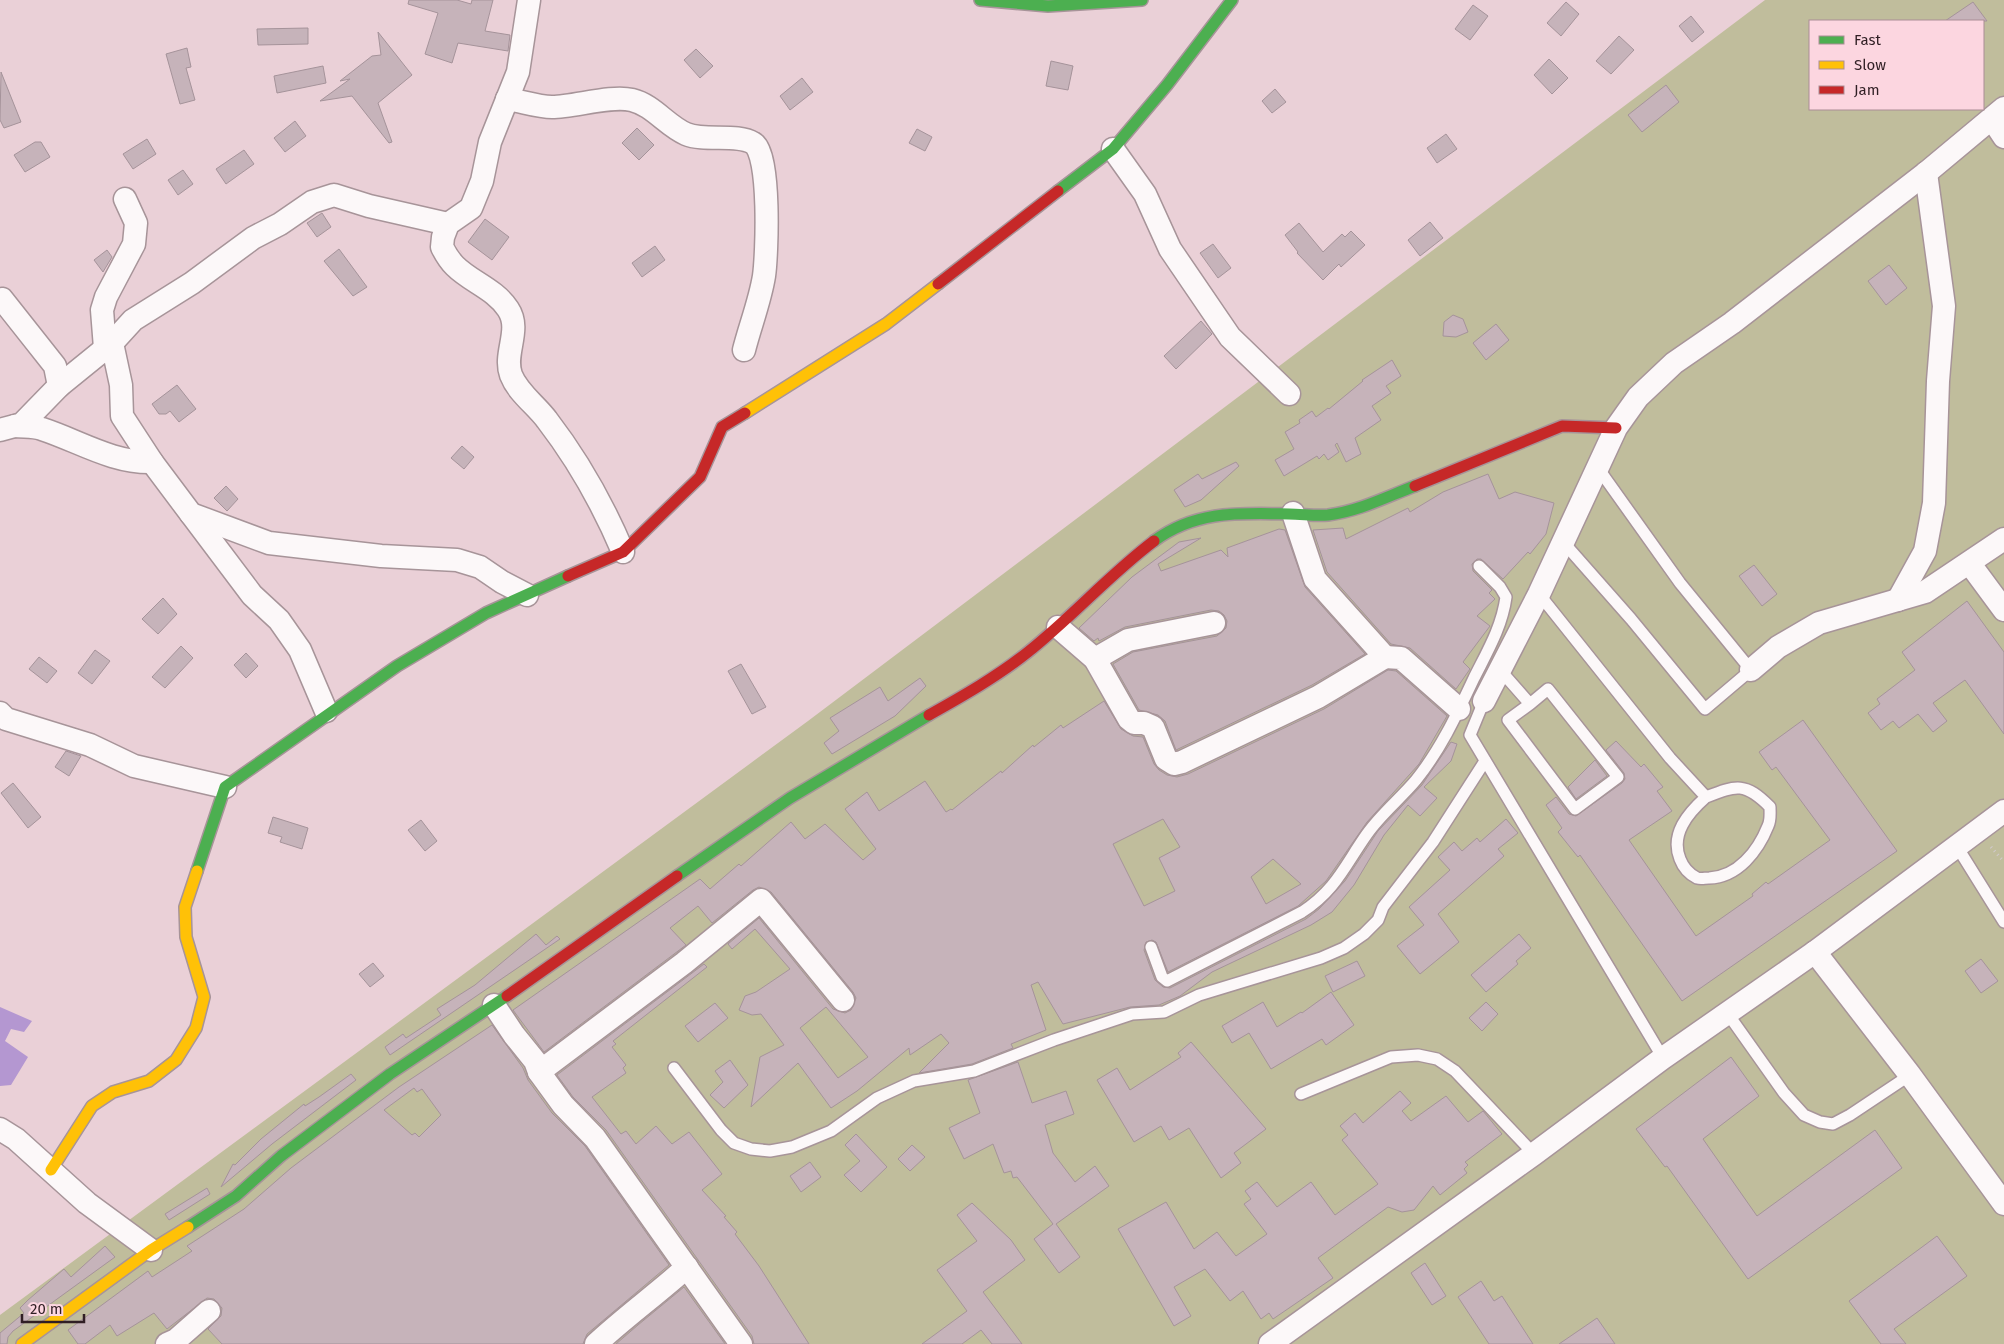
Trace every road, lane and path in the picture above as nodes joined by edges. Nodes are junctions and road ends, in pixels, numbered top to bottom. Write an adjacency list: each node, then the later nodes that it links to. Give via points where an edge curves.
1 (529, 0): 6 (street, via 518,72)
2 (980, 0): 5 (street, via 1048,6)
3 (1142, 0): 5 (street)
4 (1232, 0): 8 (street)
5 (1093, 2)
6 (507, 99): 11 (street, via 490,142 482,181 471,208); 14 (street, via 552,107 632,100 663,116 687,135 745,139 755,143 762,153 767,210 764,277)
7 (2000, 121): 9 (street)
8 (1113, 150): 16 (street, via 1145,194 1170,249 1230,337); 25 (street, via 886,324 722,427 700,478)
9 (1926, 173): 18 (street, via 1732,323 1674,363 1638,397); 30 (street, via 1944,306 1934,503 1925,551)
10 (125, 199): 13 (street, via 136,223 134,244 102,310)
11 (448, 224): 13 (street, via 334,195 312,202 133,320); 25 (street, via 442,247 455,267 490,290 508,309 515,325 509,353 511,375 569,452)
12 (2, 299): 15 (street, via 55,366)
13 (108, 345): 15 (street); 19 (street, via 121,385 122,416)
14 (744, 350)
15 (59, 386): 17 (street, via 22,424)
16 (1289, 394)
17 (8, 428): 19 (street, via 41,429 91,450 139,463)
18 (1616, 428): 20 (street); 21 (street, via 1562,426 1380,502 1325,515)
19 (152, 462): 22 (street)
20 (1598, 468): 24 (street); 36 (lane, via 1680,583)
21 (1293, 513): 33 (street, via 1206,516 1172,528 1122,565); 34 (street, via 1315,579)
22 (191, 514): 29 (street, via 270,543 381,556 457,560 480,567); 40 (street, via 252,595 279,620 300,650)
23 (2004, 539): 26 (street)
24 (1564, 543): 28 (street); 36 (lane, via 1631,618 1705,709)
25 (623, 552): 29 (street)
26 (1970, 564): 30 (street, via 1925,592); 31 (street)
27 (1480, 566): 41 (lane, via 1506,597 1504,611 1499,629)
28 (1539, 594): 37 (street); 45 (lane, via 1670,758)
29 (526, 595): 44 (street, via 486,613 397,666)
30 (1898, 600): 36 (street, via 1819,623 1778,647)
31 (2004, 610)
32 (1214, 623): 35 (street, via 1128,640)
33 (1058, 627): 35 (street); 52 (street, via 1027,653 971,691 782,804)
34 (1385, 657): 35 (street, via 1318,697 1174,764 1166,759 1153,727 1129,719); 41 (street, via 1401,658)
35 (1095, 659)
36 (1752, 670)
37 (1501, 671): 38 (street); 39 (lane)
38 (1484, 701): 43 (lane, via 1470,735)
39 (1530, 704): 39 (lane, via 1548,688 1618,776 1575,809 1508,720)
40 (326, 710)
41 (1459, 710): 49 (lane, via 1437,752 1368,833 1335,885 1319,901 1167,981 1162,977)
42 (0, 713): 44 (street, via 6,719 90,745 134,766)
43 (1484, 761): 54 (lane); 55 (lane, via 1433,842 1383,907 1378,920 1344,948 1321,958 1199,995 1164,1012 1132,1014 974,1071 914,1080 884,1094 831,1131 792,1147 770,1151 734,1143)
44 (226, 787): 61 (street, via 185,907 186,937 204,997 196,1028 176,1060 149,1081 113,1092 92,1106)
45 (1706, 797): 45 (lane, via 1733,787 1754,791 1770,807 1770,824 1758,847 1737,870 1715,878 1698,878 1683,868 1676,850 1679,830 1691,810)
46 (2004, 812): 47 (street)
47 (1956, 845): 48 (lane); 50 (street)
48 (2004, 922)
49 (1151, 947)
50 (1815, 952): 53 (street); 57 (street)
51 (843, 1000): 56 (street, via 762,900 645,994)
52 (494, 1004): 56 (street, via 535,1061); 63 (street, via 390,1074 282,1156 236,1196)
53 (1728, 1014): 54 (street); 57 (lane, via 1784,1093 1804,1115 1820,1122 1834,1124)
54 (1663, 1058): 60 (street)
55 (674, 1068)
56 (539, 1072): 64 (street, via 563,1106 595,1138)
57 (1910, 1075): 62 (street)
58 (1301, 1094): 60 (lane, via 1391,1057 1418,1055 1437,1059 1455,1072)
59 (0, 1129): 61 (street)
60 (1534, 1154): 70 (street)
61 (51, 1170): 63 (street, via 87,1203)
62 (2002, 1197)
63 (151, 1250): 66 (street)
64 (687, 1267): 68 (street); 69 (street)
65 (209, 1311): 67 (street)
66 (22, 1344)
67 (167, 1344)
68 (596, 1344)
69 (741, 1344)
70 (1270, 1344)

